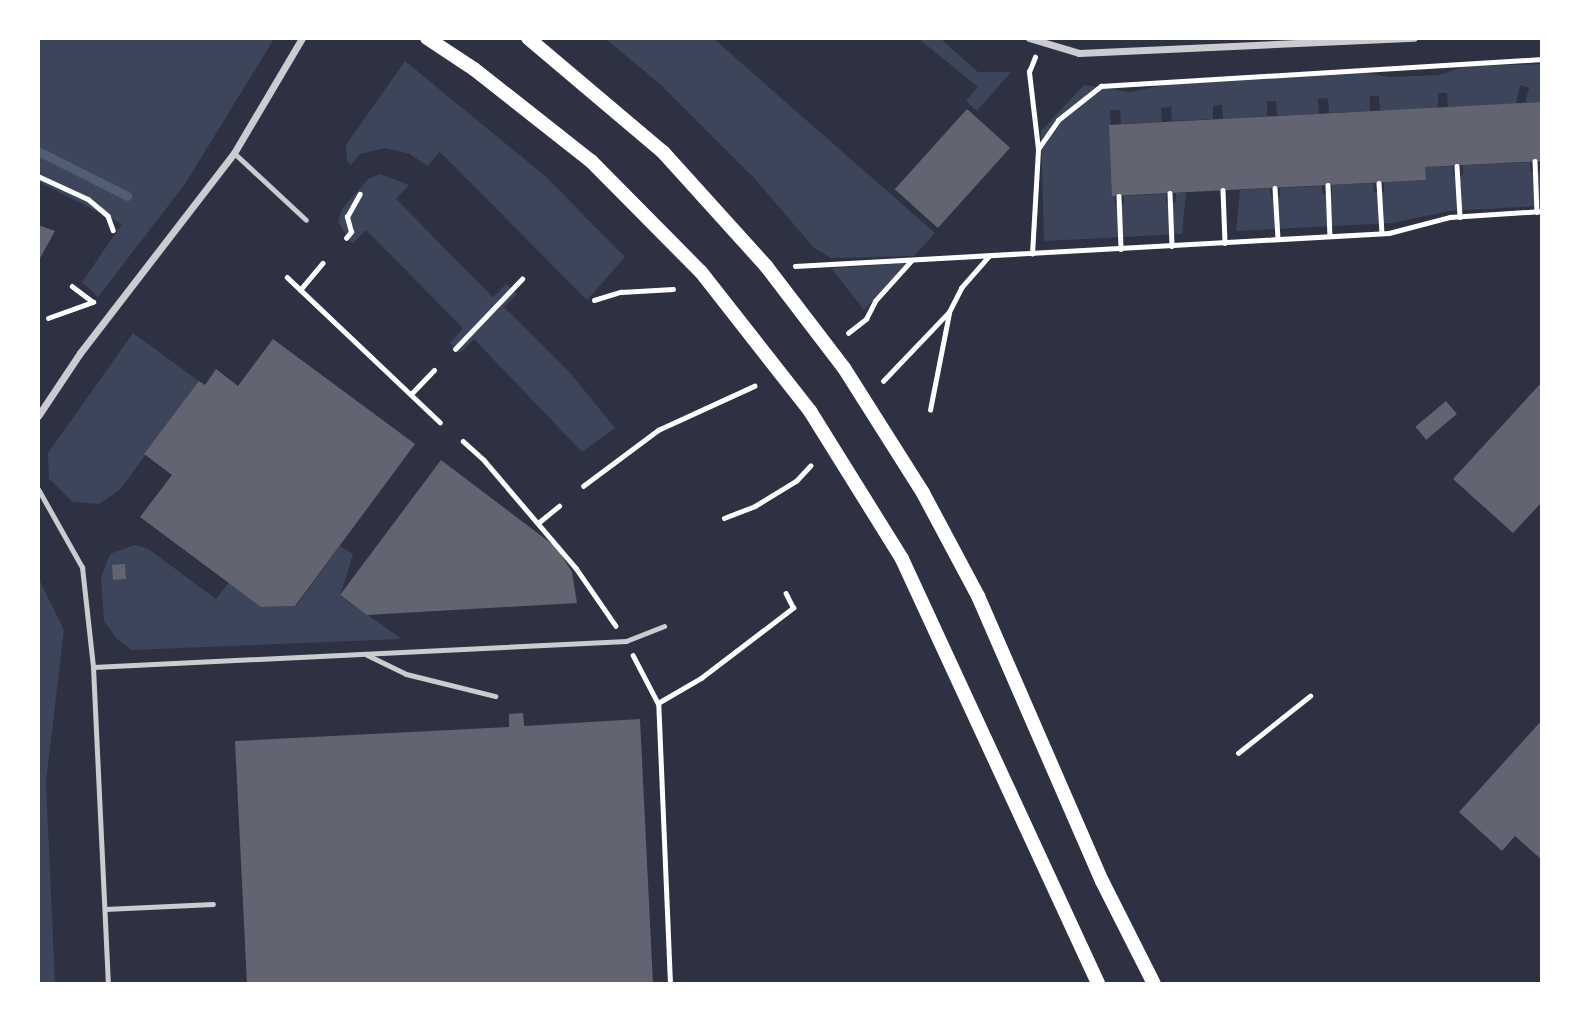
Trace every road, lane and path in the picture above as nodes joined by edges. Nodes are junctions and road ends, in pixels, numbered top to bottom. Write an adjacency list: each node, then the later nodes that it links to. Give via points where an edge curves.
1 (302, 38): 9 (street)
2 (427, 38): 73 (main road, via 474,69 590,161 701,272 810,411 902,559)
3 (527, 38): 74 (main road, via 663,152 766,266 844,368 923,493 978,596 1102,881)
4 (1029, 38): 6 (street)
5 (1414, 38): 6 (street, via 1079,53)
6 (1041, 42): 8 (path, via 1029,72)
7 (1542, 59): 8 (path, via 1101,86 1058,120)
8 (1038, 149): 31 (path)
9 (234, 153): 22 (lane); 51 (street, via 80,353)
10 (1535, 162): 20 (path)
11 (1457, 166): 21 (path)
12 (38, 176): 23 (path, via 88,199 108,216)
13 (1379, 183): 24 (path)
14 (1328, 185): 25 (path)
15 (1275, 188): 27 (path)
16 (1223, 190): 28 (path)
17 (360, 194): 26 (path, via 347,217 351,232)
18 (1170, 194): 29 (path)
19 (1119, 196): 30 (path)
20 (1539, 212): 21 (path)
21 (1460, 217): 24 (path)
22 (306, 220)
23 (113, 230)
24 (1382, 233): 25 (path)
25 (1330, 236): 27 (path)
26 (346, 238)
27 (1278, 239): 28 (path)
28 (1225, 243): 29 (path)
29 (1171, 246): 30 (path)
30 (1121, 249): 31 (path)
31 (1032, 254): 32 (path)
32 (988, 256): 33 (path); 42 (path, via 961,288)
33 (912, 260): 35 (path); 44 (path, via 875,301 866,319)
34 (323, 263): 39 (path)
35 (795, 266)
36 (287, 277): 39 (path)
37 (522, 279): 45 (path)
38 (72, 286): 43 (path, via 93,302)
39 (300, 289): 49 (path)
40 (673, 289): 41 (path, via 621,292)
41 (594, 300)
42 (949, 312): 47 (path); 50 (path)
43 (48, 318)
44 (848, 333)
45 (455, 349)
46 (435, 370): 49 (path)
47 (883, 381)
48 (754, 386): 55 (path, via 658,430)
49 (411, 394): 52 (path)
50 (930, 410)
51 (38, 416)
52 (440, 422)
53 (463, 441): 59 (path)
54 (810, 466): 58 (path, via 796,481 755,506)
55 (583, 486)
56 (38, 489): 64 (lane, via 82,567)
57 (558, 506): 59 (path)
58 (724, 518)
59 (538, 523): 62 (path)
60 (786, 594): 67 (path, via 793,608 701,678)
61 (664, 626): 62 (lane)
62 (626, 641): 63 (lane); 67 (path)
63 (364, 654): 64 (lane); 65 (lane, via 406,674)
64 (93, 667): 70 (lane)
65 (495, 696)
66 (1310, 696): 68 (path)
67 (658, 703): 72 (path)
68 (1238, 753)
69 (213, 904): 70 (lane)
70 (104, 909): 71 (lane)
71 (108, 984)
72 (670, 984)
73 (1098, 984)
74 (1154, 984)

